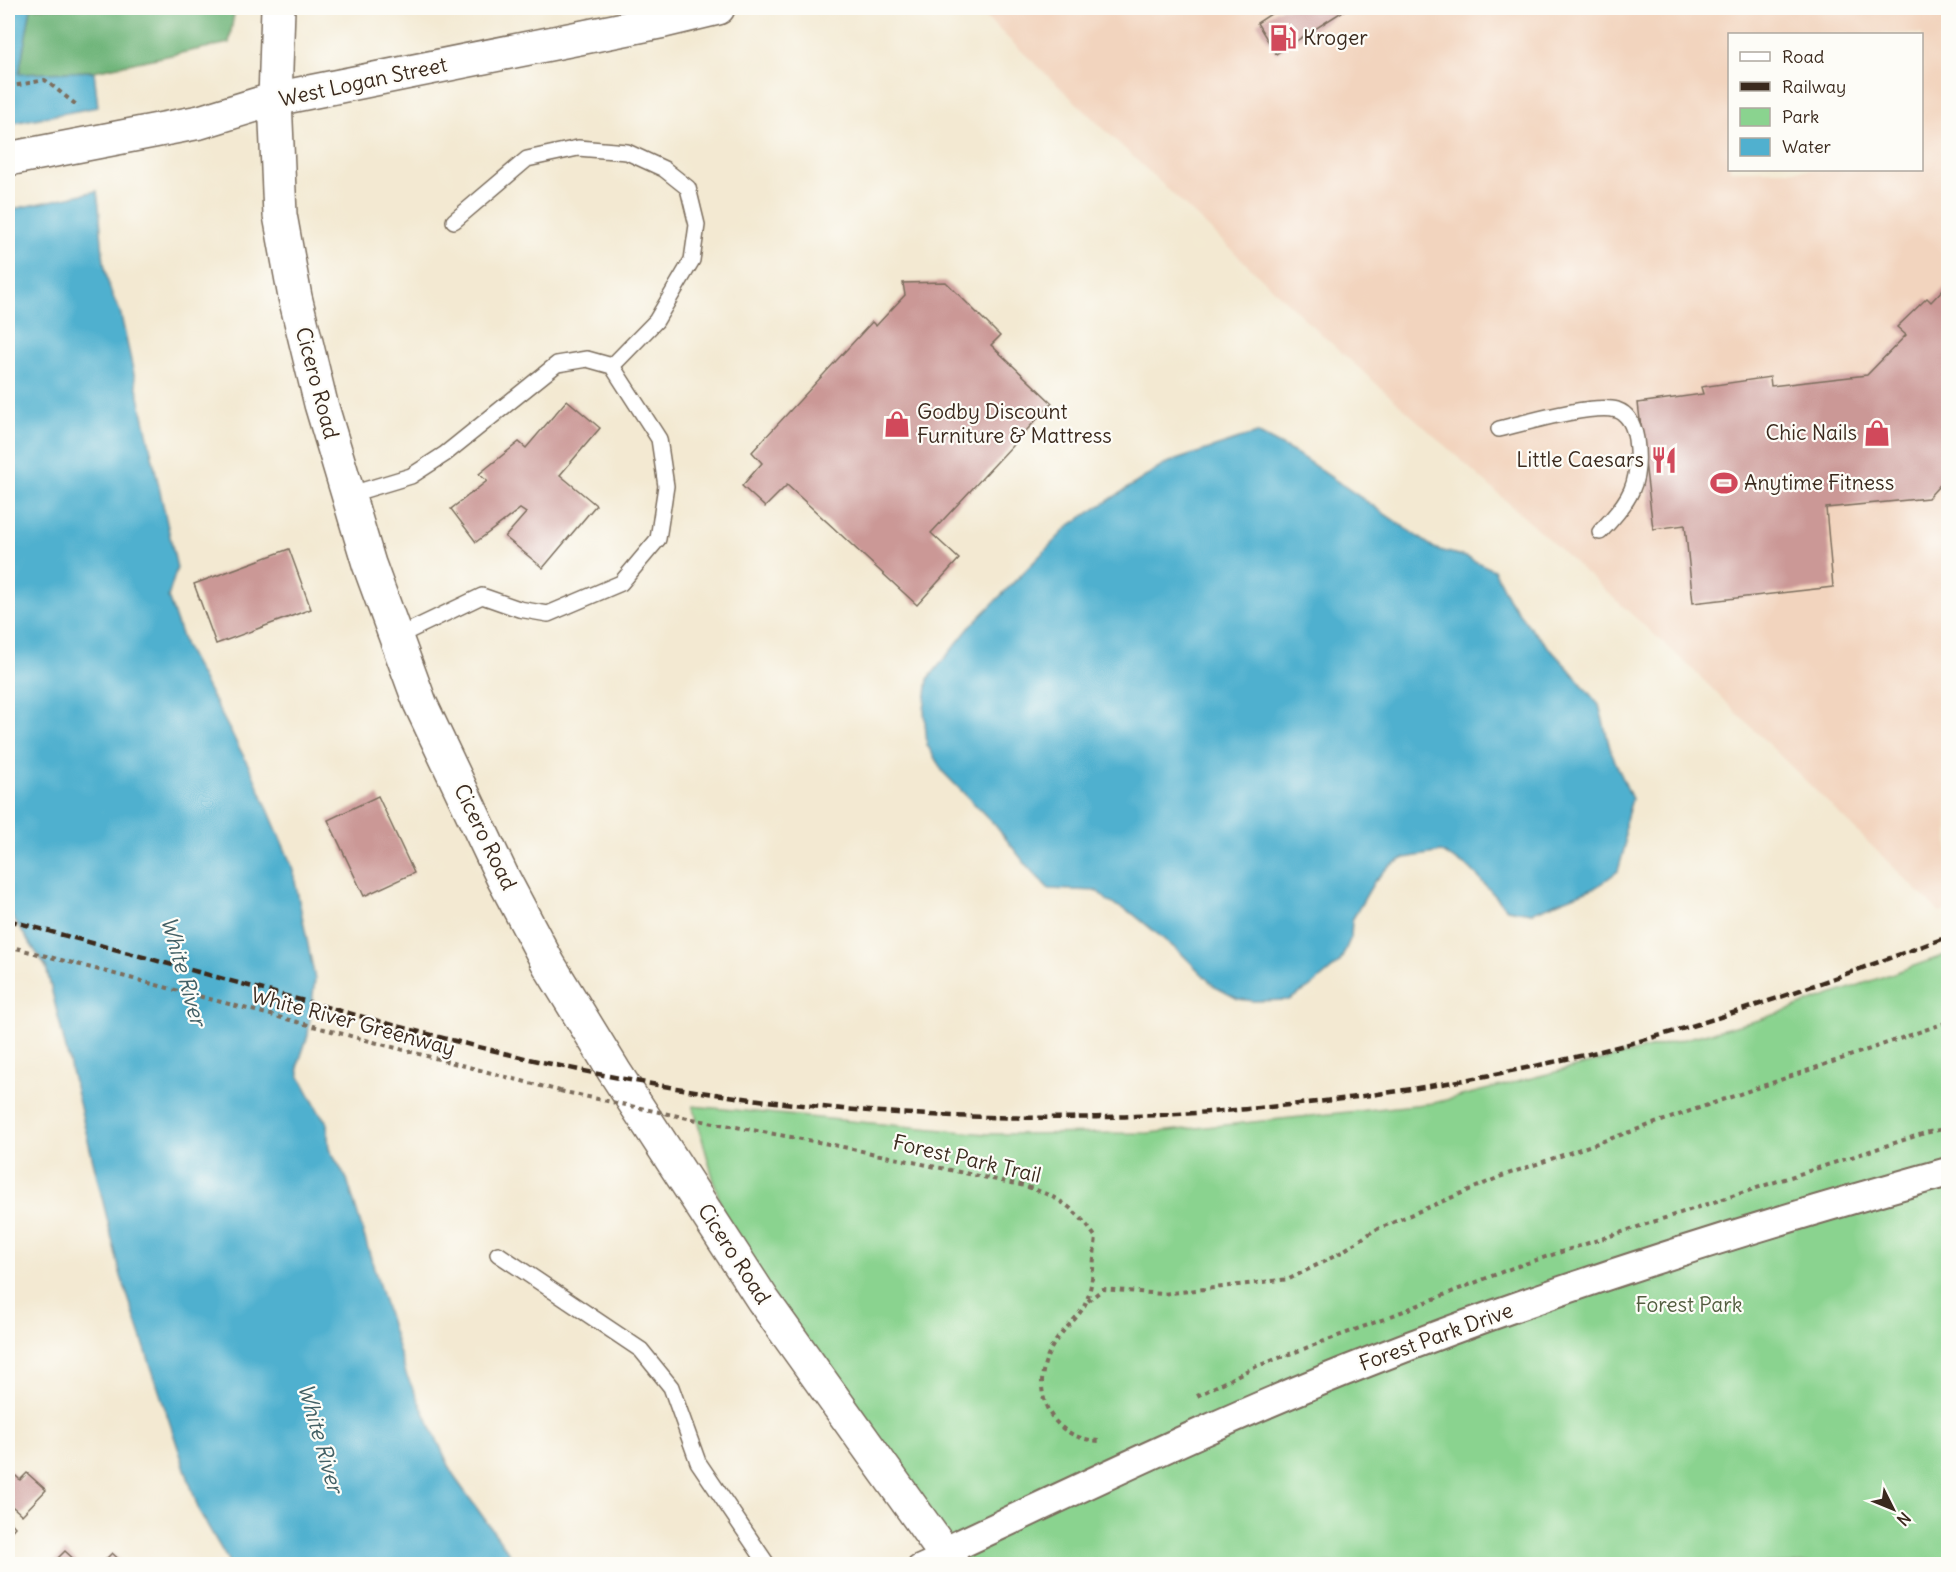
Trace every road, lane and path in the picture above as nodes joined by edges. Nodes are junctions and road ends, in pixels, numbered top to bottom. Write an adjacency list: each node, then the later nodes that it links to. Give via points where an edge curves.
1 (278, 8): 4 (main road, Cicero Road)
2 (718, 8): 4 (main road, West Logan Street)
3 (8, 87): 5 (path, via 45,80)
4 (275, 99): 6 (main road, West Logan Street, via 200,122); 10 (main road, Cicero Road, via 280,215 295,297)
5 (79, 106)
6 (8, 159)
7 (454, 221): 8 (lane, via 527,159 578,148 627,152 664,169 688,188 697,225 692,260 656,321)
8 (612, 366): 10 (lane, via 587,359 557,364 445,454 411,476); 12 (lane, via 659,439 666,486 658,539 621,583 548,614 482,596)
9 (1499, 429): 11 (lane, via 1564,413 1617,410 1627,417 1635,429 1638,478 1618,514)
10 (348, 495): 12 (main road, Cicero Road)
11 (1600, 532)
12 (396, 637): 20 (main road, Cicero Road, via 420,703 549,965 614,1071)
13 (8, 946): 15 (path, White River Greenway, bridge, via 560,1091)
14 (1948, 1022): 18 (path, via 1502,1176 1375,1230 1289,1279 1163,1294 1103,1289)
15 (692, 1119): 18 (path, Forest Park Trail, via 911,1161 1052,1195 1071,1207 1096,1238)
16 (1948, 1172): 20 (street, Forest Park Drive, via 1625,1268 1374,1359 1247,1411)
17 (498, 1254): 21 (lane, via 641,1350 671,1387 698,1462)
18 (1087, 1301): 19 (path, via 1055,1341 1044,1363 1042,1386 1047,1410 1065,1432 1088,1441)
19 (1113, 1441)
20 (937, 1560)
21 (767, 1564)

